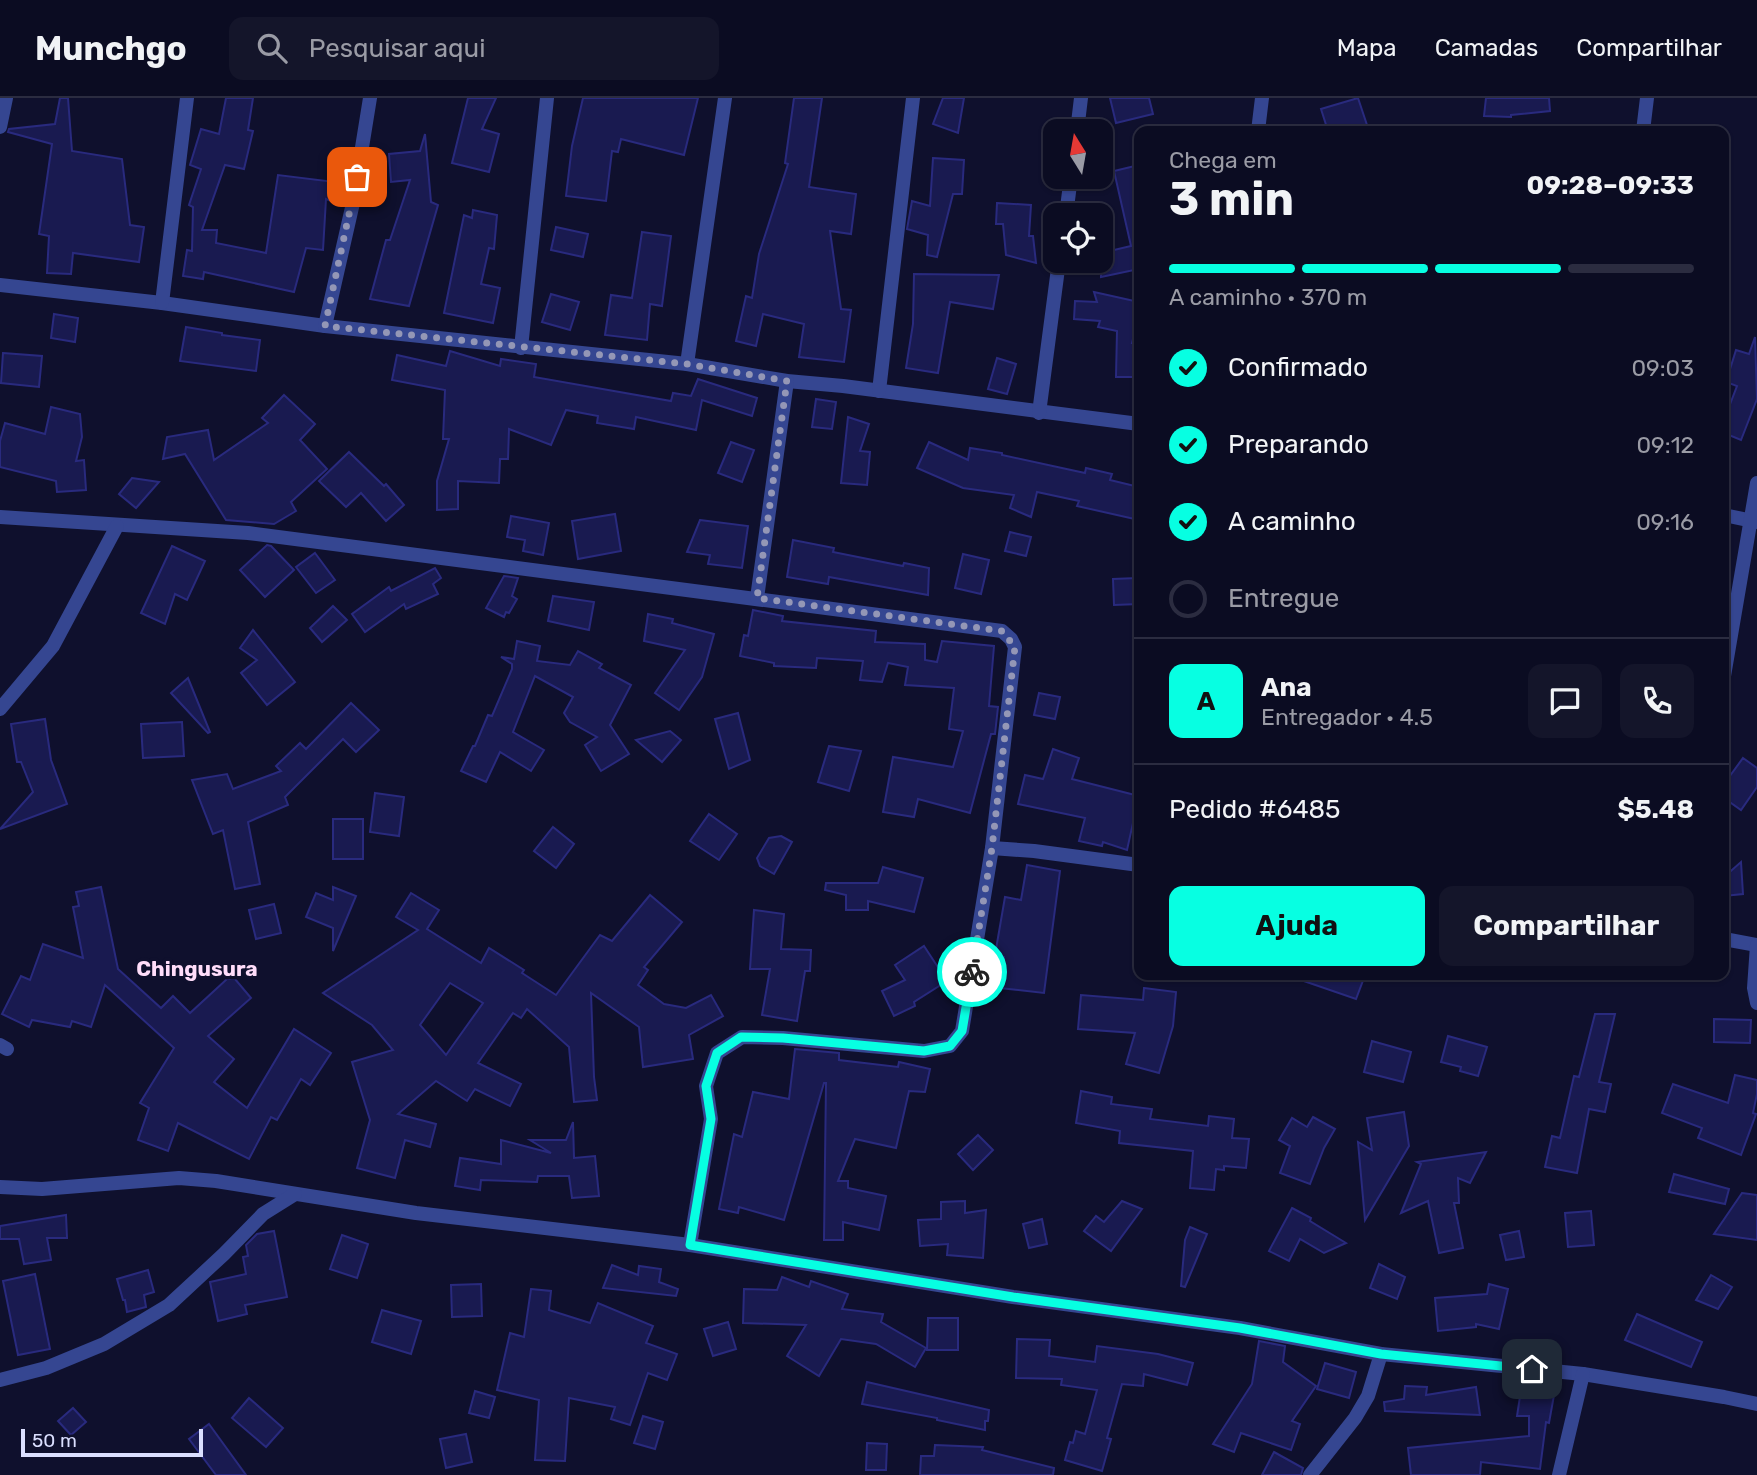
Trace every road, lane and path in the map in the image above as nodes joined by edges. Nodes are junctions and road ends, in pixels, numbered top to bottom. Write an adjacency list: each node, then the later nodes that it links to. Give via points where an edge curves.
1 (6, 98): 13 (street)
2 (187, 98): 16 (street)
3 (370, 98): 17 (street, via 353,203)
4 (547, 98): 18 (street)
5 (725, 98): 19 (street)
6 (913, 98): 21 (street)
7 (1081, 98): 10 (street)
8 (1262, 98): 11 (street)
9 (1647, 98): 12 (street)
10 (1078, 119)
11 (1259, 126)
12 (1644, 126)
13 (0, 127)
14 (1057, 273): 22 (street)
15 (0, 285): 16 (street)
16 (162, 303): 17 (street)
17 (325, 326): 18 (street)
18 (521, 348): 19 (street)
19 (687, 364): 20 (street)
20 (787, 381): 21 (street); 29 (street)
21 (879, 391): 22 (street)
22 (1039, 412): 23 (street)
23 (1134, 423)
24 (1757, 483): 27 (street)
25 (1729, 516): 27 (street)
26 (0, 517): 28 (street)
27 (1753, 521): 30 (street)
28 (117, 526): 29 (street, via 248,533); 31 (street, via 53,646)
29 (757, 598): 32 (street, via 1002,631 1011,639 1015,647)
30 (1729, 649)
31 (0, 709)
32 (992, 848): 33 (street); 39 (street, via 962,1031 950,1046 924,1051 741,1037 717,1053 706,1086 711,1119)
33 (1134, 864)
34 (1729, 940): 35 (street)
35 (1757, 945): 36 (street)
36 (1757, 1003)
37 (0, 1187): 38 (street, via 43,1189 179,1178)
38 (295, 1194): 39 (street); 42 (street, via 263,1213 169,1305 104,1344 46,1368)
39 (690, 1245): 40 (street, via 1240,1328)
40 (1381, 1354): 41 (street); 44 (street, via 1368,1396)
41 (1583, 1374): 43 (street); 45 (street)
42 (0, 1380)
43 (1757, 1404)
44 (1310, 1475)
45 (1559, 1475)

